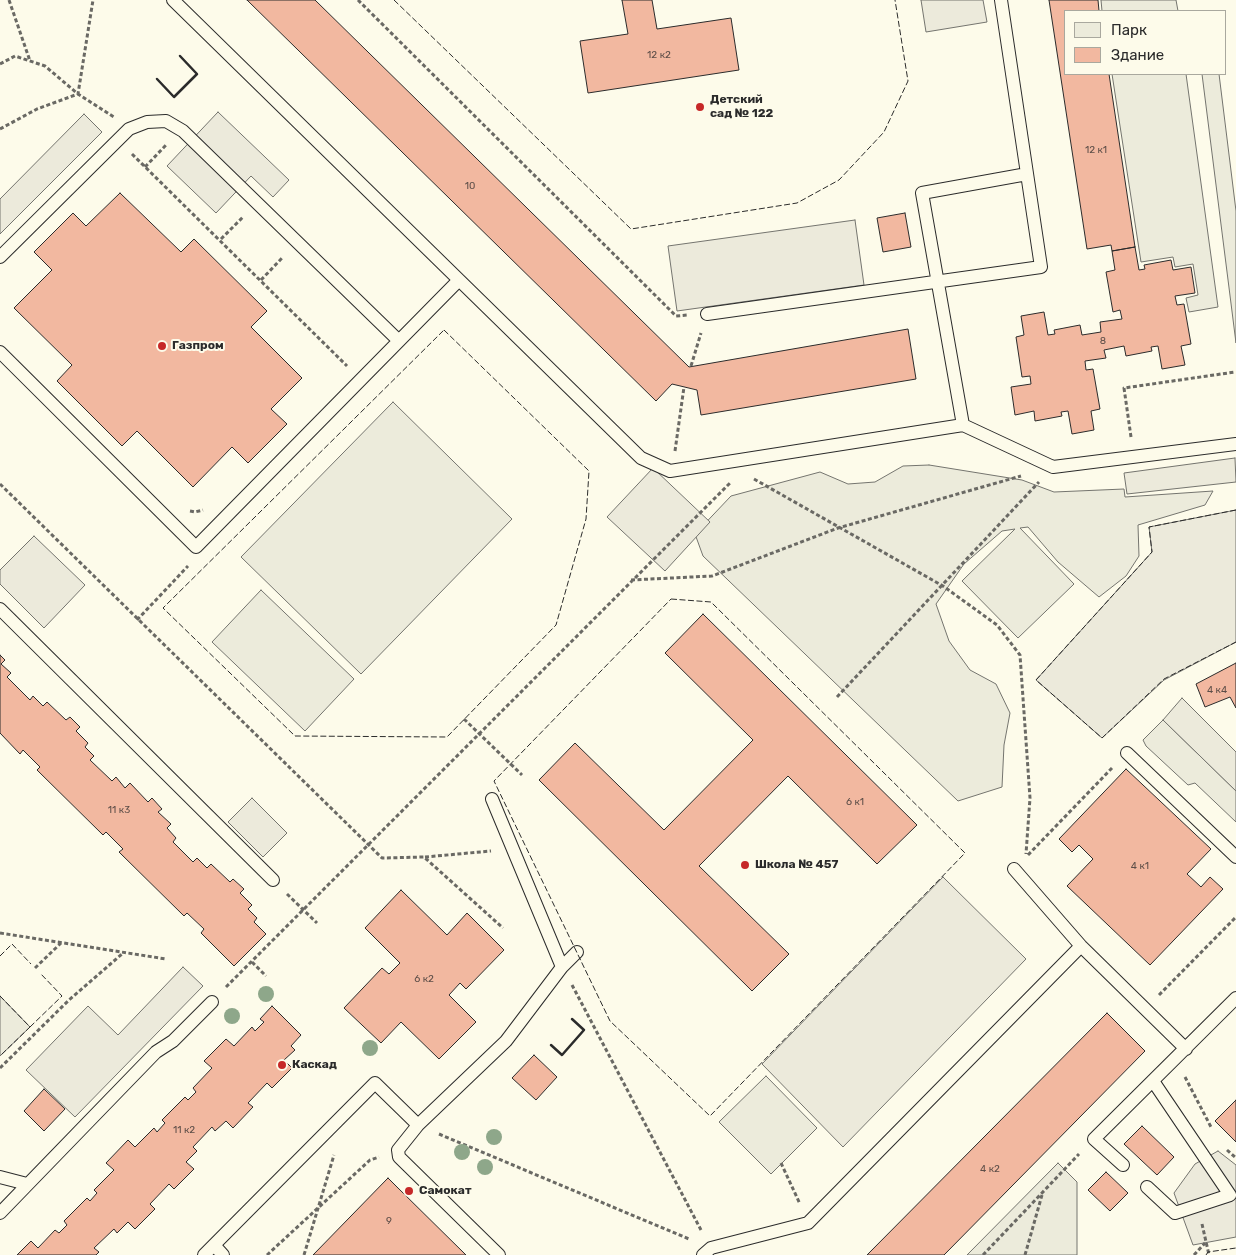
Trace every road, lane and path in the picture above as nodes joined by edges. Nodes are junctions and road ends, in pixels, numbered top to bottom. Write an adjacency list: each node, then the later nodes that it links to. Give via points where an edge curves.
1 (9, 0): 6 (path)
2 (93, 0): 8 (path)
3 (173, 0): 18 (lane)
4 (358, 0): 20 (path, via 676,316)
5 (1001, 0): 12 (lane)
6 (30, 61): 7 (path, via 15,56); 8 (path, via 45,66)
7 (0, 64)
8 (78, 94): 9 (path, via 37,109); 10 (path)
9 (0, 129)
10 (129, 129): 13 (lane, via 147,122 166,121 184,131); 16 (lane)
11 (126, 148): 14 (path)
12 (1027, 174): 19 (lane, via 922,193); 19 (lane, via 1041,267)
13 (258, 202): 14 (path); 15 (lane)
14 (221, 239): 17 (path)
15 (297, 242): 17 (path); 21 (lane)
16 (0, 257)
17 (261, 280): 24 (path)
18 (459, 280): 21 (lane); 34 (lane, via 641,458)
19 (938, 282): 20 (lane); 29 (lane)
20 (707, 314): 25 (path)
21 (399, 341): 39 (lane)
22 (0, 352): 39 (lane)
23 (353, 360): 24 (path)
24 (347, 366): 27 (path)
25 (691, 366)
26 (1235, 372): 31 (path, via 1124,388)
27 (340, 373)
28 (684, 387): 34 (path)
29 (963, 425): 32 (lane); 33 (lane)
30 (1236, 444): 31 (lane)
31 (1134, 456): 33 (lane)
32 (742, 465): 34 (lane); 38 (path); 40 (path)
33 (1053, 467): 38 (path); 41 (path)
34 (670, 471)
35 (0, 484): 43 (path)
36 (207, 509): 37 (path)
37 (187, 510)
38 (838, 528): 40 (path, via 712,576); 41 (path)
39 (196, 547): 43 (path, via 193,561)
40 (631, 580): 46 (path)
41 (943, 586): 44 (path); 47 (path, via 997,625 1020,654 1030,798 1026,857)
42 (0, 609): 55 (lane)
43 (137, 620): 50 (path)
44 (837, 697)
45 (464, 719): 46 (path)
46 (479, 734): 48 (path); 50 (path)
47 (1127, 753): 53 (lane)
48 (522, 775)
49 (492, 799): 51 (lane)
50 (368, 845): 52 (path, via 382,858); 56 (path)
51 (513, 850): 52 (path); 67 (lane)
52 (424, 857): 59 (path)
53 (1236, 857)
54 (1014, 869): 62 (lane)
55 (273, 880): 56 (path)
56 (303, 910): 58 (path); 66 (path)
57 (1236, 917): 72 (path)
58 (317, 923)
59 (503, 928)
60 (0, 934): 61 (path)
61 (61, 943): 64 (path); 68 (path)
62 (1081, 946): 72 (lane); 93 (lane)
63 (577, 952): 67 (lane)
64 (122, 954): 65 (path); 75 (path, via 69,1000)
65 (166, 959)
66 (252, 962): 69 (path); 71 (path)
67 (562, 967): 77 (lane, via 506,1041); 96 (path)
68 (35, 968)
69 (266, 976)
70 (1236, 998): 73 (lane)
71 (212, 1002): 87 (lane, via 173,1041 156,1052)
72 (1145, 1008): 73 (lane)
73 (1186, 1049): 74 (lane)
74 (1175, 1060): 76 (lane); 78 (path)
75 (0, 1068)
76 (1153, 1081): 79 (lane); 90 (lane, via 1230,1195)
77 (418, 1125): 82 (lane); 95 (lane, via 375,1083); 96 (path)
78 (1212, 1129)
79 (1094, 1139): 85 (lane); 89 (path)
80 (1222, 1146): 83 (path)
81 (336, 1147): 91 (path)
82 (398, 1150): 91 (path, via 370,1160); 101 (lane, via 400,1157)
83 (1236, 1158)
84 (781, 1163): 93 (path)
85 (1123, 1165)
86 (0, 1177): 87 (lane)
87 (27, 1184): 92 (lane)
88 (1147, 1187): 90 (lane, via 1175,1213)
89 (1042, 1193): 102 (path); 103 (path)
90 (1198, 1207): 94 (path)
91 (315, 1211): 99 (path); 100 (path)
92 (0, 1213)
93 (808, 1223): 96 (lane)
94 (1206, 1242): 104 (path); 105 (path)
95 (214, 1245): 97 (lane); 98 (lane)
96 (707, 1252)
97 (204, 1255)
98 (224, 1255)
99 (268, 1255)
100 (304, 1255)
101 (499, 1255)
102 (983, 1255)
103 (1025, 1255)
104 (1194, 1255)
105 (1209, 1255)

